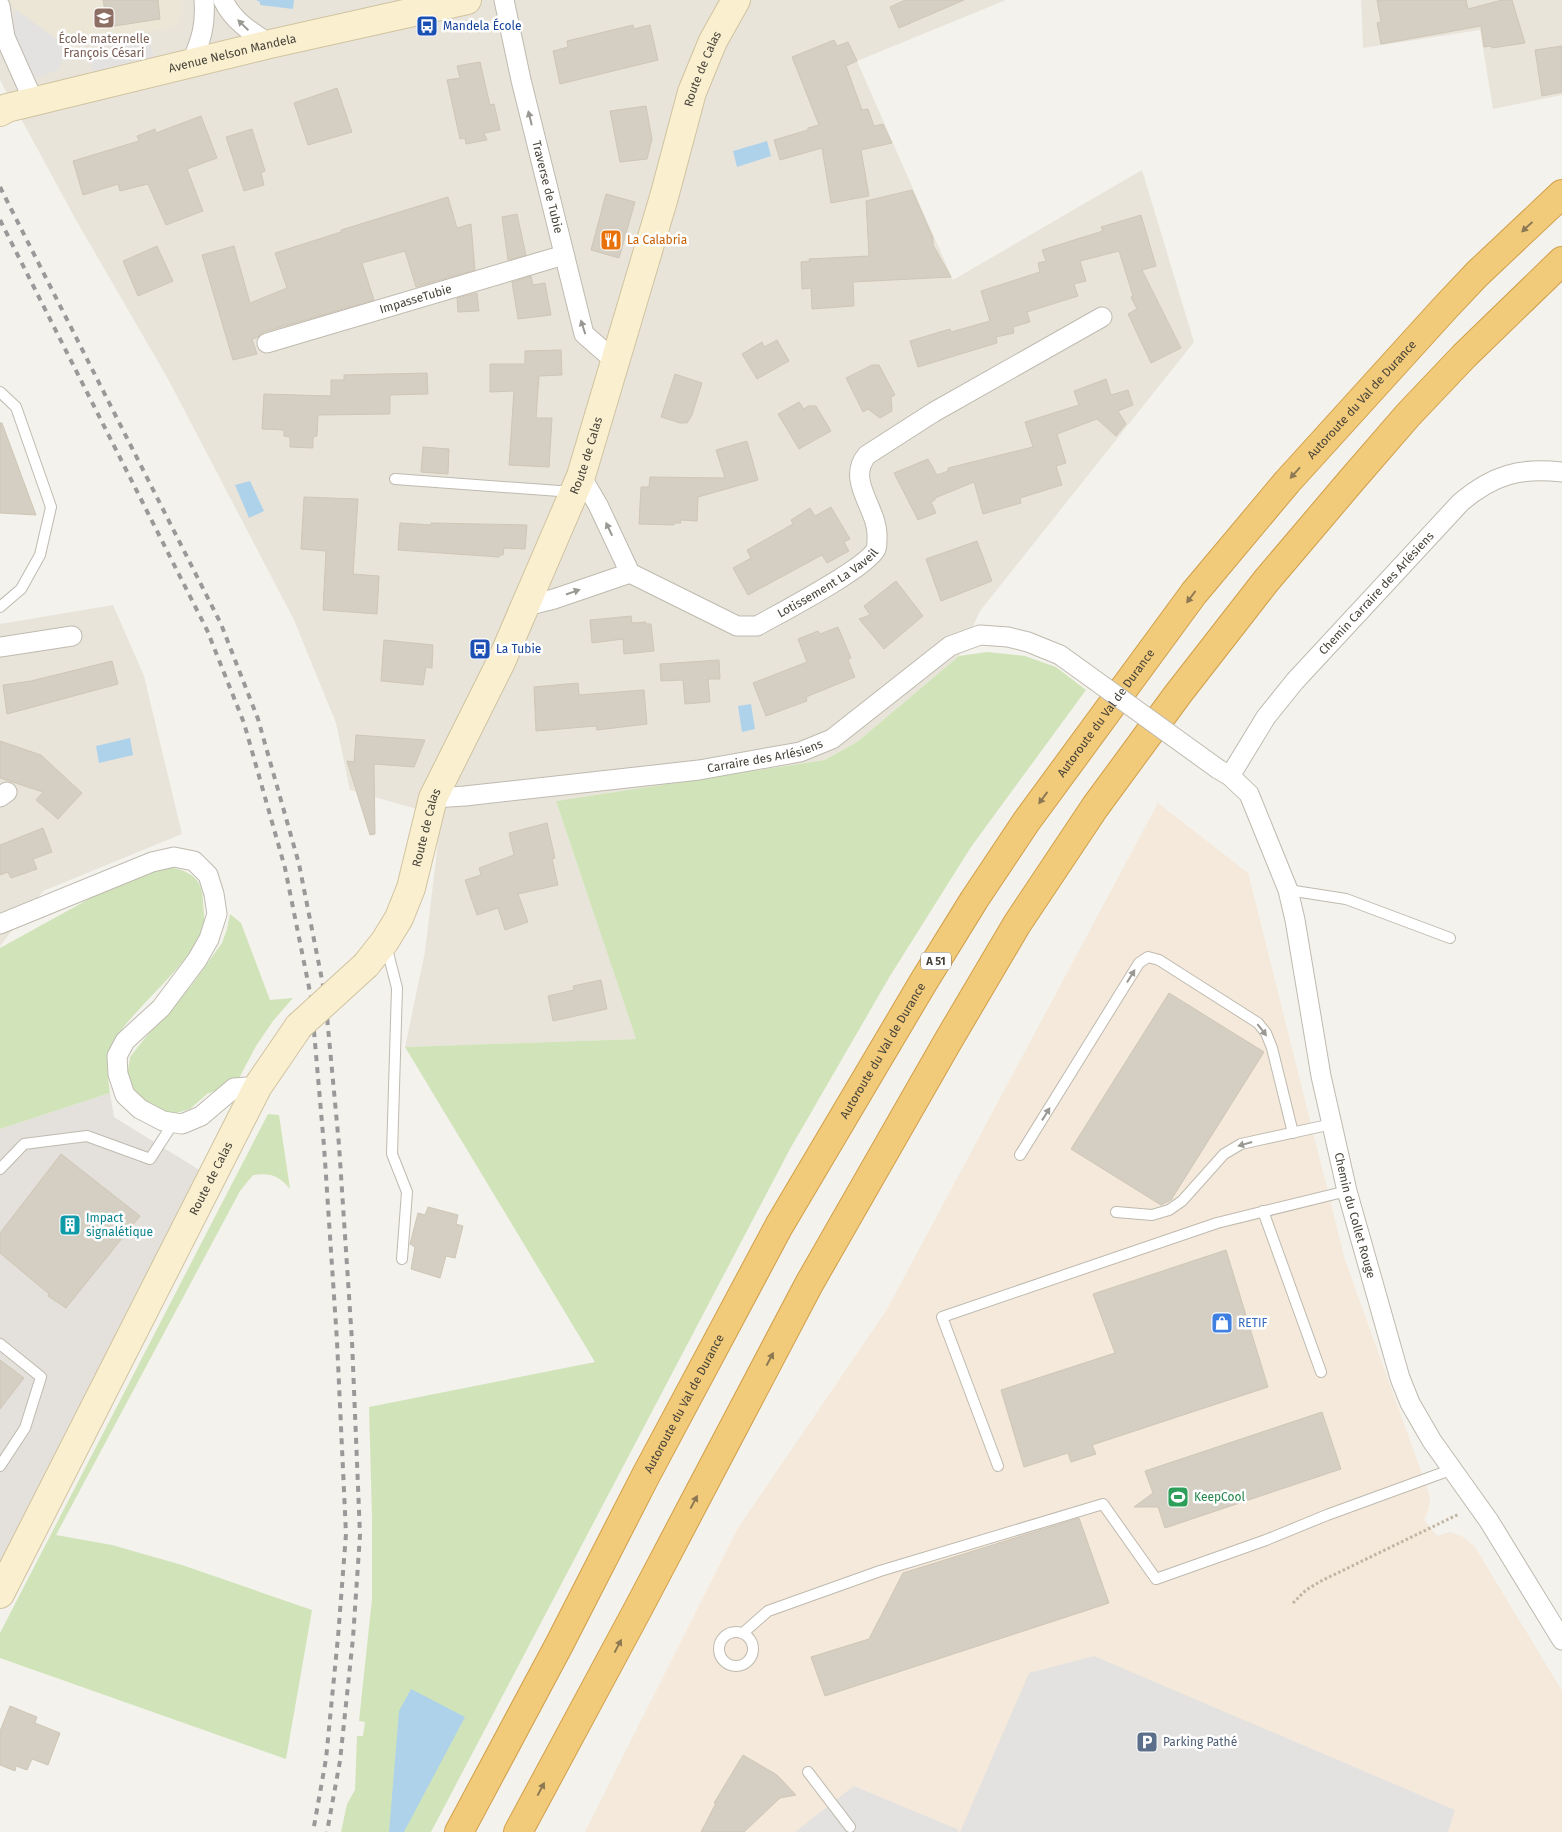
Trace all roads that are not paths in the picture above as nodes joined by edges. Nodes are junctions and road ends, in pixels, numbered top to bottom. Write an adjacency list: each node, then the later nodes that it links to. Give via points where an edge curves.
1 (204, 0): 8 (street, via 202,38)
2 (223, 0): 7 (street, one-way to 2, via 246,29)
3 (467, 0): 7 (main road, Avenue Nelson Mandela)
4 (504, 0): 12 (street, Traverse de Tubie, one-way to 4, via 520,80)
5 (736, 0): 16 (main road, Route de Calas, via 713,41 692,92)
6 (0, 6): 9 (street, via 5,37)
7 (270, 44): 8 (main road, Avenue Nelson Mandela)
8 (191, 63): 9 (main road, Avenue Nelson Mandela)
9 (34, 102): 10 (main road, Avenue Nelson Mandela)
10 (3, 110)
11 (1562, 194): 52 (highway, Autoroute du Val de Durance / A 51, one-way to 52, via 1477,274 1287,482 1194,593 1026,822 924,980 779,1226)
12 (564, 255): 15 (street, ImpasseTubie); 16 (street, Traverse de Tubie, one-way to 12, via 584,334)
13 (1562, 261): 53 (highway, one-way to 13, via 809,1284 1017,924 1095,807 1255,596 1420,402)
14 (1102, 317): 21 (street, Lotissement La Vaveil, via 934,412 867,455 861,462 859,476 878,529 876,548 862,565 757,626 737,626)
15 (268, 343)
16 (615, 362): 20 (main road, Route de Calas)
17 (0, 392): 23 (lane, via 16,407 51,507 40,555 21,589)
18 (1562, 472): 26 (street, Chemin Carraire des Arlésiens, via 1509,473 1477,488 1461,502 1295,681)
19 (395, 479): 20 (lane)
20 (578, 484): 21 (street, one-way to 20, via 598,506); 22 (main road, Route de Calas)
21 (630, 573): 22 (street, one-way to 21)
22 (526, 606): 27 (main road, Route de Calas)
23 (0, 607)
24 (72, 636): 25 (street)
25 (0, 647)
26 (1224, 772): 27 (street, Carraire des Arlésiens, bridge, via 1060,655 1028,642 980,635 950,646 832,739 800,752 699,770); 28 (street, Chemin du Collet Rouge, via 1248,794)
27 (433, 798): 31 (main road, Route de Calas, via 411,888)
28 (1288, 890): 30 (lane, via 1346,899); 34 (street, Chemin du Collet Rouge)
29 (2, 919): 33 (street, via 152,862 174,857 194,861 208,875 217,914 209,939 161,1008 125,1041 117,1056 118,1074 125,1096 140,1109 163,1121)
30 (1450, 938)
31 (385, 941): 32 (main road, Route de Calas, bridge, via 366,965 299,1026); 41 (lane, via 397,988 392,1154 407,1192)
32 (258, 1086): 33 (street, via 234,1088 201,1116 182,1124); 47 (main road, Route de Calas)
33 (174, 1122): 37 (lane, via 150,1159 87,1136 24,1144)
34 (1332, 1124): 35 (lane); 38 (street, Chemin du Collet Rouge)
35 (1293, 1133): 36 (lane, one-way to 35, via 1139,964 1148,957 1159,960 1258,1023 1272,1048); 40 (lane, one-way to 40, via 1241,1144 1224,1154 1182,1201 1169,1210 1152,1215)
36 (1020, 1155)
37 (0, 1169)
38 (1347, 1191): 39 (lane); 46 (street, Chemin du Collet Rouge, via 1400,1378 1432,1441)
39 (1263, 1211): 43 (lane); 45 (lane, via 1218,1222 942,1317)
40 (1116, 1212)
41 (402, 1260)
42 (0, 1344): 44 (lane, via 41,1377 25,1428)
43 (1321, 1372)
44 (0, 1466)
45 (998, 1466)
46 (1453, 1469): 48 (lane, via 1156,1579 1103,1504 870,1574 768,1611); 49 (street, Chemin du Collet Rouge)
47 (0, 1594)
48 (743, 1633)
49 (1562, 1640)
50 (808, 1772): 51 (lane)
51 (850, 1827)
52 (459, 1832)
53 (518, 1832)

